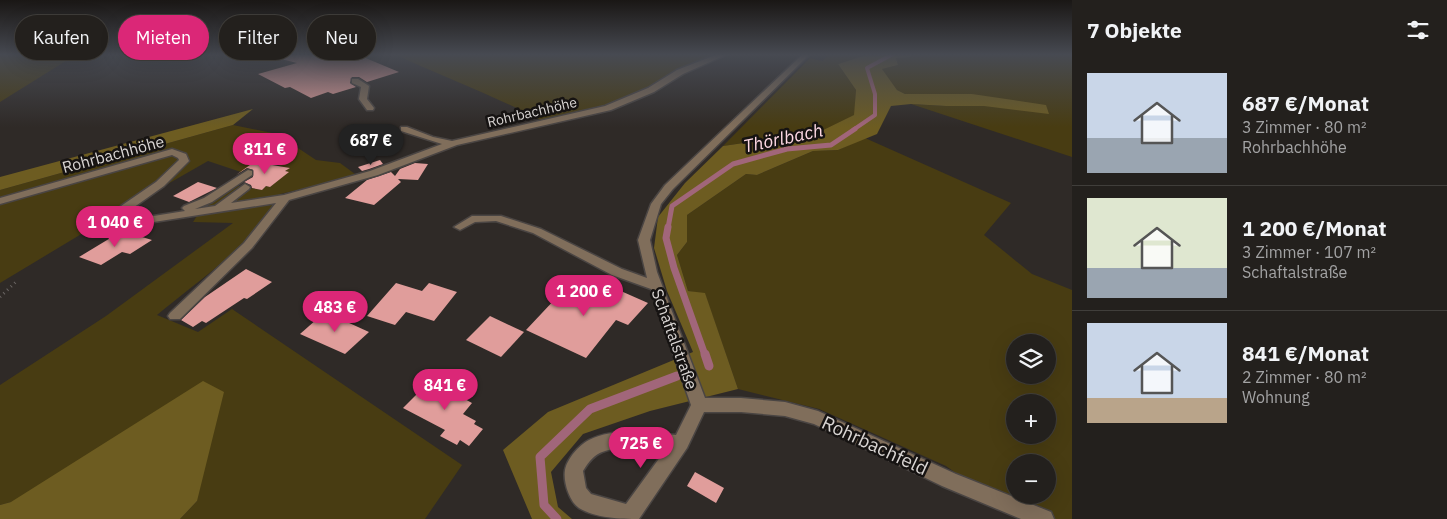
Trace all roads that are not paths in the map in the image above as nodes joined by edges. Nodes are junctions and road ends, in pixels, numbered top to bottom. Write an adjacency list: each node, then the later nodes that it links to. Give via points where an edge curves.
1 (670, 78): 6 (street, Rohrbachhöhe, via 652,90 608,108)
2 (783, 78): 14 (street, Schaftalstraße, via 669,187 656,204 644,240)
3 (355, 81): 4 (street, via 365,86 363,99)
4 (370, 108)
5 (404, 129): 6 (street, Rohrbachhöhe)
6 (454, 143): 9 (street, Rohrbachhöhe, via 374,173)
7 (248, 173): 12 (street)
8 (245, 187): 11 (street)
9 (285, 198): 11 (street, Rohrbachhöhe); 15 (street, via 273,217 233,260)
10 (0, 201): 12 (street, Rohrbachhöhe, via 172,152 183,156 184,161 160,184 125,208 118,221)
11 (218, 208): 12 (street, Rohrbachhöhe)
12 (180, 215)
13 (460, 227): 14 (street, via 472,219 497,218 537,231 617,272)
14 (656, 287): 16 (street, Schaftalstraße)
15 (175, 316)
16 (699, 405): 17 (street, Schaftalstraße); 19 (street, Rohrbachfeld, via 785,409 818,418 949,480)
17 (681, 443): 18 (street, Schaftalstraße); 18 (street, via 620,441 599,443 587,450 574,470 577,492 585,501)
18 (628, 517)
19 (1044, 519)

